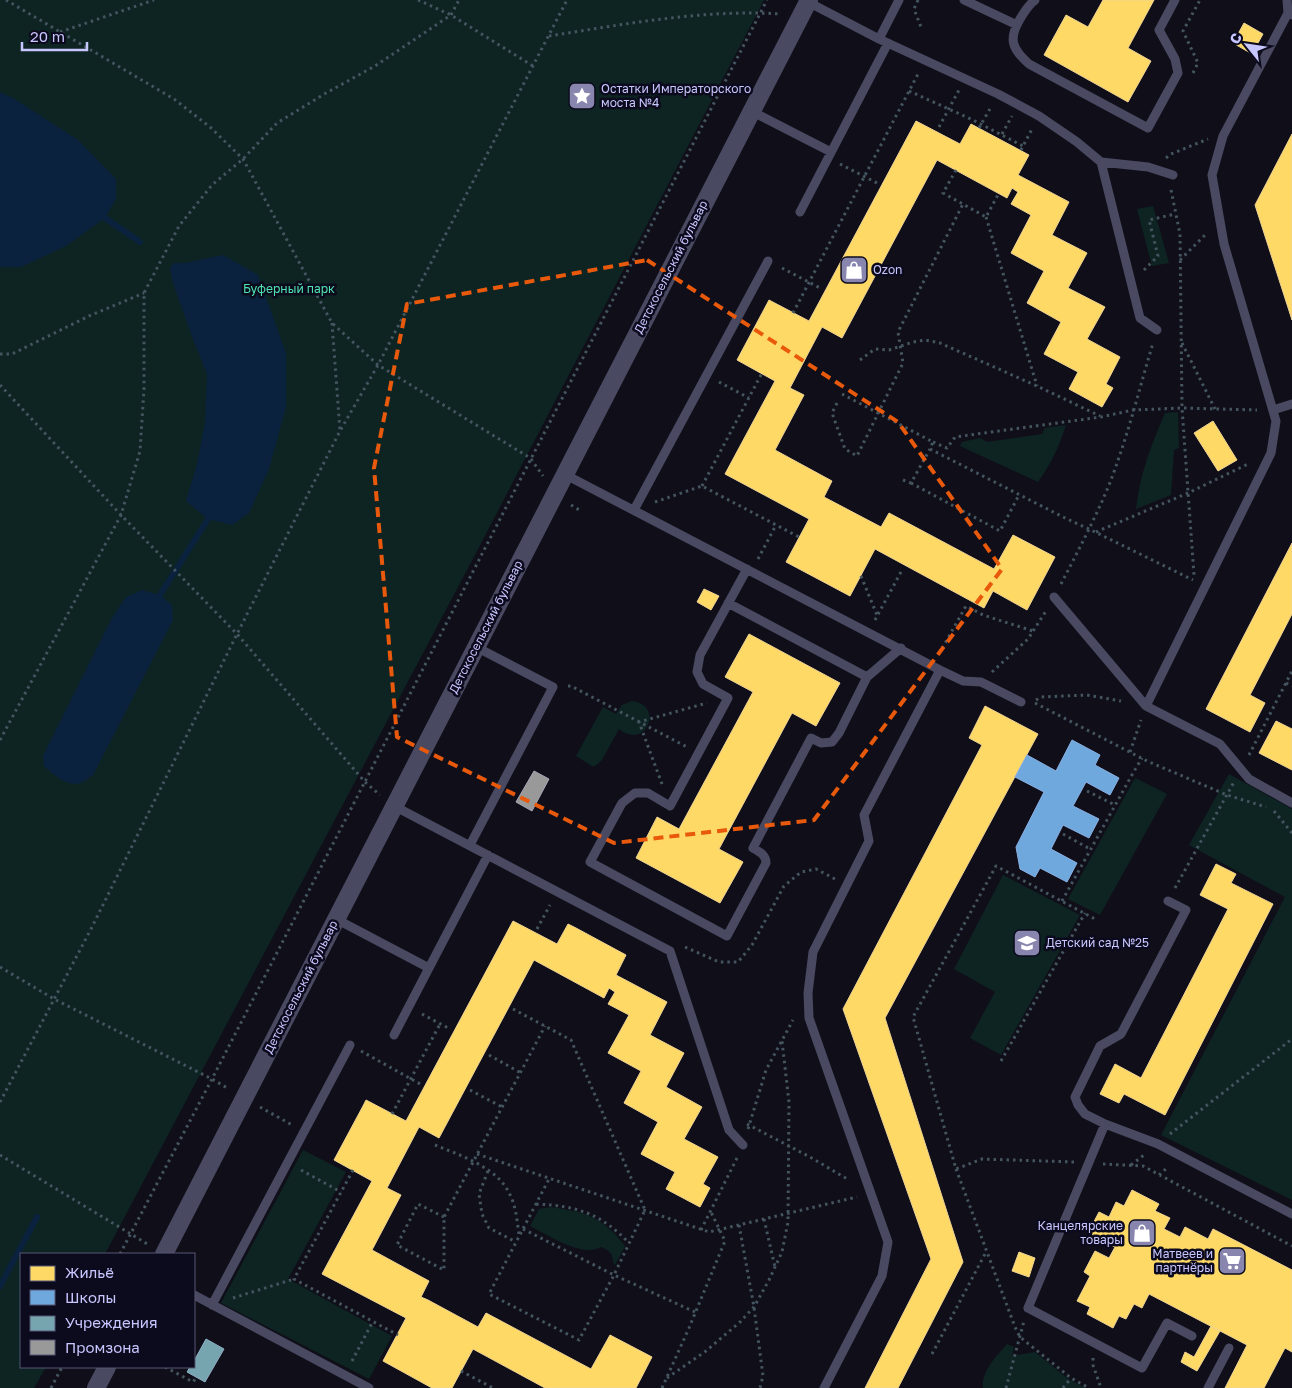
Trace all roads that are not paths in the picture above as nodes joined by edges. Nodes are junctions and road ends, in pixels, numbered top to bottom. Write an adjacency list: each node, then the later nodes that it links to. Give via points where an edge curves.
1 (899, 0): 9 (lane)
2 (964, 0): 8 (lane)
3 (1035, 0): 8 (lane)
4 (1175, 0): 8 (lane, via 1159,30 1175,59 1178,73 1148,128 1029,64 1012,42)
5 (1287, 0): 7 (lane)
6 (808, 1): 9 (lane); 11 (street, Детскосельский бульвар)
7 (1291, 13): 19 (lane, via 1223,136 1212,175 1224,244)
8 (1016, 25)
9 (879, 39): 10 (lane)
10 (888, 43): 12 (lane); 13 (lane, via 1039,116)
11 (751, 111): 12 (lane); 20 (street, Детскосельский бульвар)
12 (830, 155): 15 (lane)
13 (1101, 162): 14 (lane, via 1151,168); 17 (lane, via 1140,318)
14 (1173, 175)
15 (800, 212)
16 (768, 261): 21 (lane)
17 (1158, 330)
18 (1292, 404): 19 (lane)
19 (1273, 410): 30 (lane, via 1276,421 1271,453)
20 (564, 474): 21 (lane); 25 (street, Детскосельский бульвар)
21 (634, 510): 22 (lane)
22 (749, 570): 24 (lane); 26 (lane)
23 (1054, 597): 30 (lane)
24 (728, 603): 28 (lane); 28 (lane, via 700,655 696,672 703,684 728,698 670,806 648,793 635,793 622,803 590,862 727,936 766,863 762,853 753,848 812,738 821,743 832,742)
25 (476, 646): 31 (street, Детскосельский бульвар); 33 (lane, via 553,687)
26 (901, 648): 27 (lane); 28 (lane)
27 (936, 668): 29 (lane, via 963,681 981,682); 51 (lane, via 864,815 869,841 813,952 808,993 810,1018 888,1242 882,1276)
28 (868, 677)
29 (1021, 702)
30 (1146, 706): 32 (lane, via 1220,744 1249,779)
31 (388, 801): 33 (lane); 36 (street, Детскосельский бульвар)
32 (1292, 803)
33 (470, 846): 34 (lane)
34 (488, 855): 37 (lane); 41 (lane, via 670,951 729,1130)
35 (1168, 901): 40 (lane, via 1186,910 1121,1034 1100,1046 1075,1097 1085,1114)
36 (336, 919): 37 (lane); 43 (street, Детскосельский бульвар)
37 (429, 968): 38 (lane)
38 (394, 1034)
39 (350, 1045): 45 (lane)
40 (1105, 1124): 42 (lane, via 1158,1144); 46 (lane, via 1028,1308 1142,1368 1167,1323)
41 (743, 1145)
42 (1292, 1214)
43 (165, 1253)
44 (195, 1296): 45 (lane)
45 (212, 1305): 50 (lane)
46 (1192, 1336)
47 (1229, 1348): 52 (lane)
48 (106, 1368): 49 (street)
49 (96, 1388)
50 (368, 1388)
51 (824, 1388)
52 (1208, 1388)

